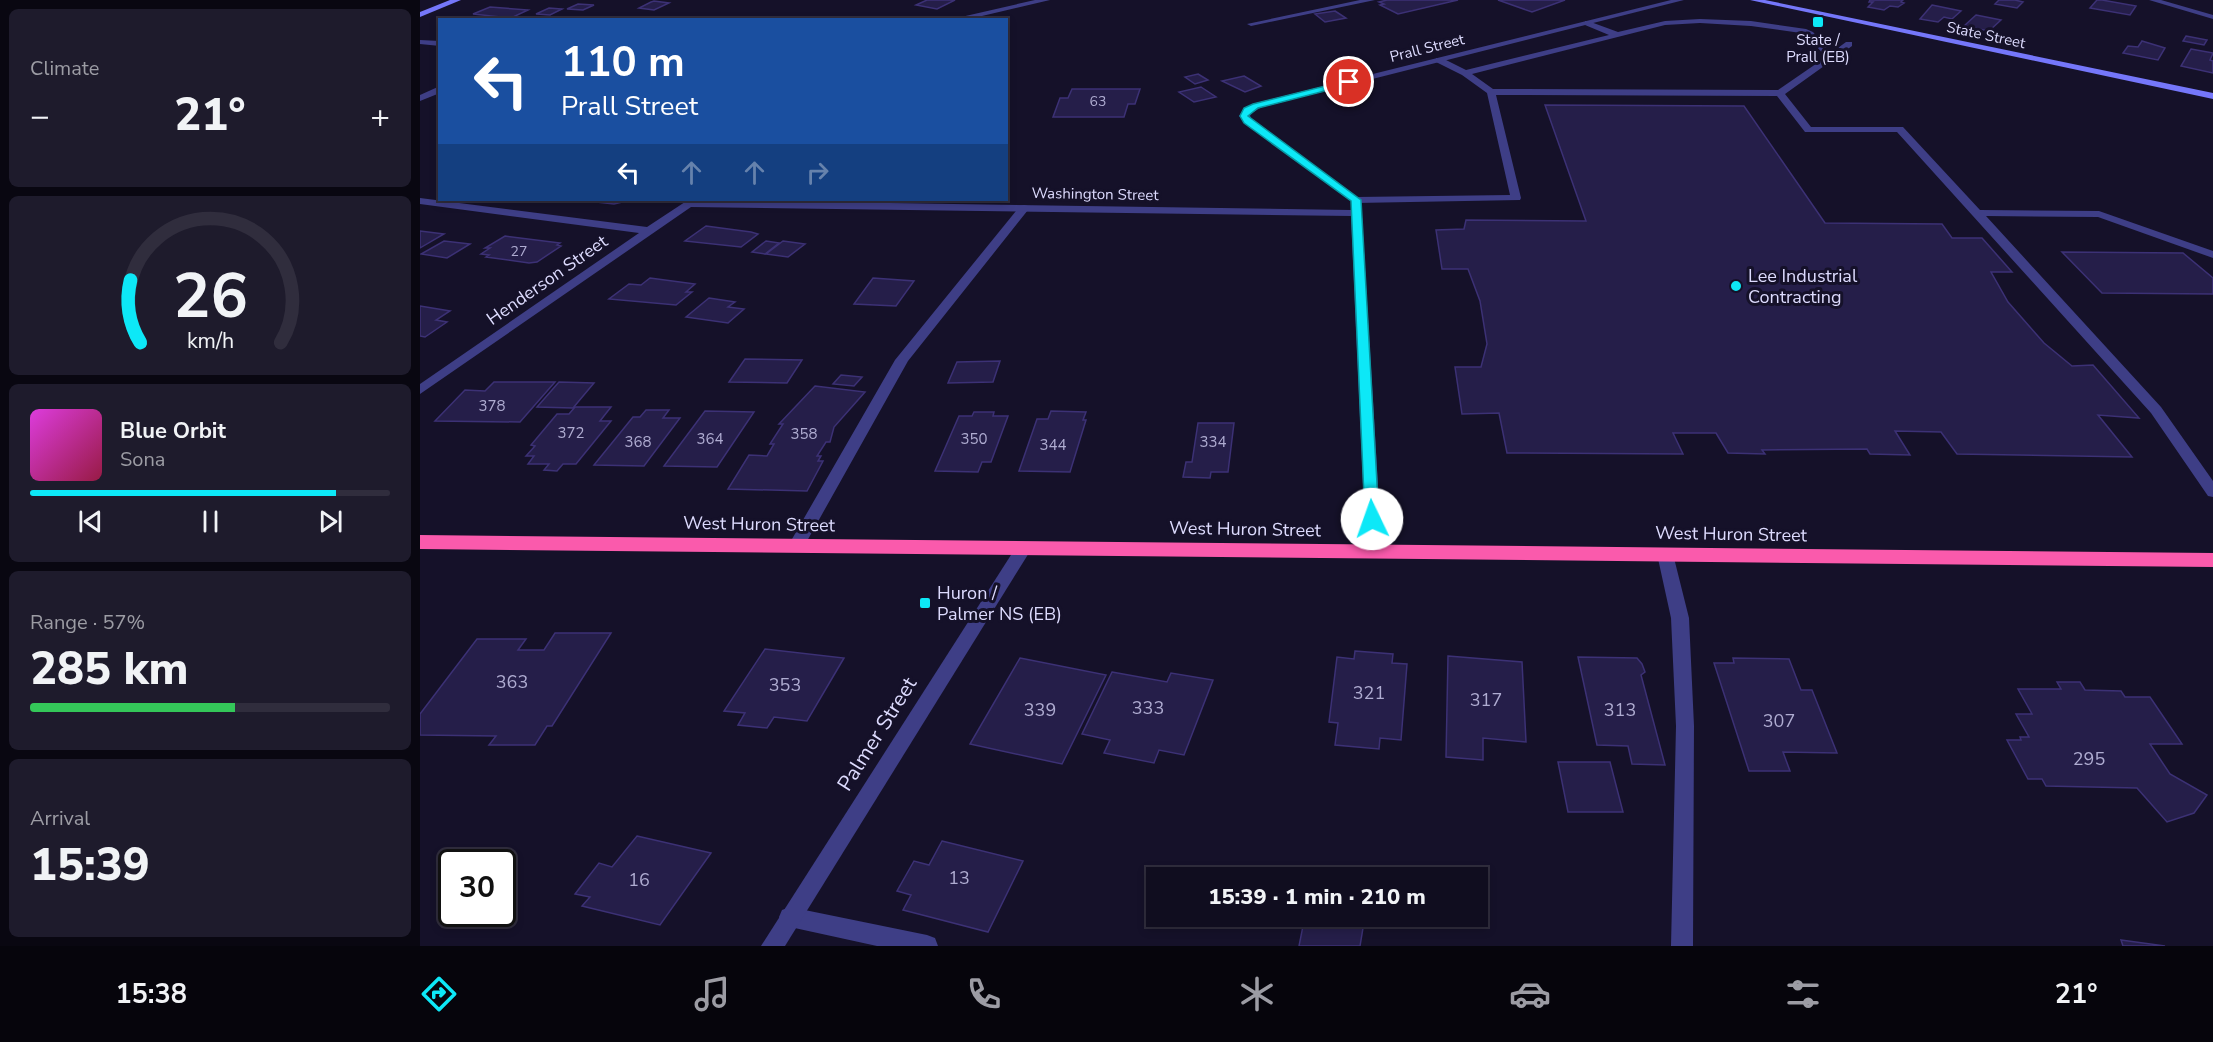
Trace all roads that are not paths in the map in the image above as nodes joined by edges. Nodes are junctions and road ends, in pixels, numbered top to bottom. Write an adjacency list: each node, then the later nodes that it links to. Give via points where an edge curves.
1 (457, 0): 7 (main road)
2 (1046, 0): 9 (street)
3 (1371, 0): 11 (street)
4 (1680, 0): 10 (street, Prall Street)
5 (1754, 0): 22 (main road, State Street)
6 (2153, 0): 8 (street)
7 (420, 15)
8 (2213, 17)
9 (961, 18)
10 (1588, 23): 12 (street); 17 (street, Prall Street)
11 (1251, 24)
12 (1617, 35): 16 (street, via 1684,21 1741,22 1803,31); 18 (street)
13 (420, 42): 14 (street)
14 (438, 44)
15 (1849, 44): 16 (street)
16 (1830, 56): 21 (street)
17 (1439, 60): 18 (street); 24 (street, Prall Street, via 1259,105 1246,112 1248,121)
18 (1465, 73): 20 (street)
19 (438, 90): 23 (street)
20 (1491, 92): 21 (street); 24 (street, via 1516,198)
21 (1780, 93): 30 (street, via 1808,130 1900,129)
22 (2213, 96)
23 (420, 98)
24 (1356, 200): 29 (street)
25 (420, 201): 26 (street)
26 (438, 201): 31 (street)
27 (691, 202): 28 (street, Washington Street); 31 (street, Henderson Street)
28 (1024, 208): 29 (street, Washington Street); 36 (street, via 902,360)
29 (1357, 213): 38 (street)
30 (1976, 213): 32 (street, via 2099,214); 34 (street, via 2156,410)
31 (650, 231): 33 (street, Henderson Street)
32 (2213, 255)
33 (420, 390)
34 (2213, 492)
35 (420, 543): 36 (highway, West Huron Street)
36 (796, 546): 37 (highway, West Huron Street)
37 (1024, 548): 38 (highway, West Huron Street); 41 (street, Palmer Street)
38 (1374, 552): 39 (highway, West Huron Street)
39 (1665, 554): 40 (highway, West Huron Street); 44 (street, via 1680,618 1685,726)
40 (2213, 560)
41 (790, 917): 42 (street, Palmer Street); 43 (street)
42 (772, 946)
43 (927, 946)
44 (1682, 946)

